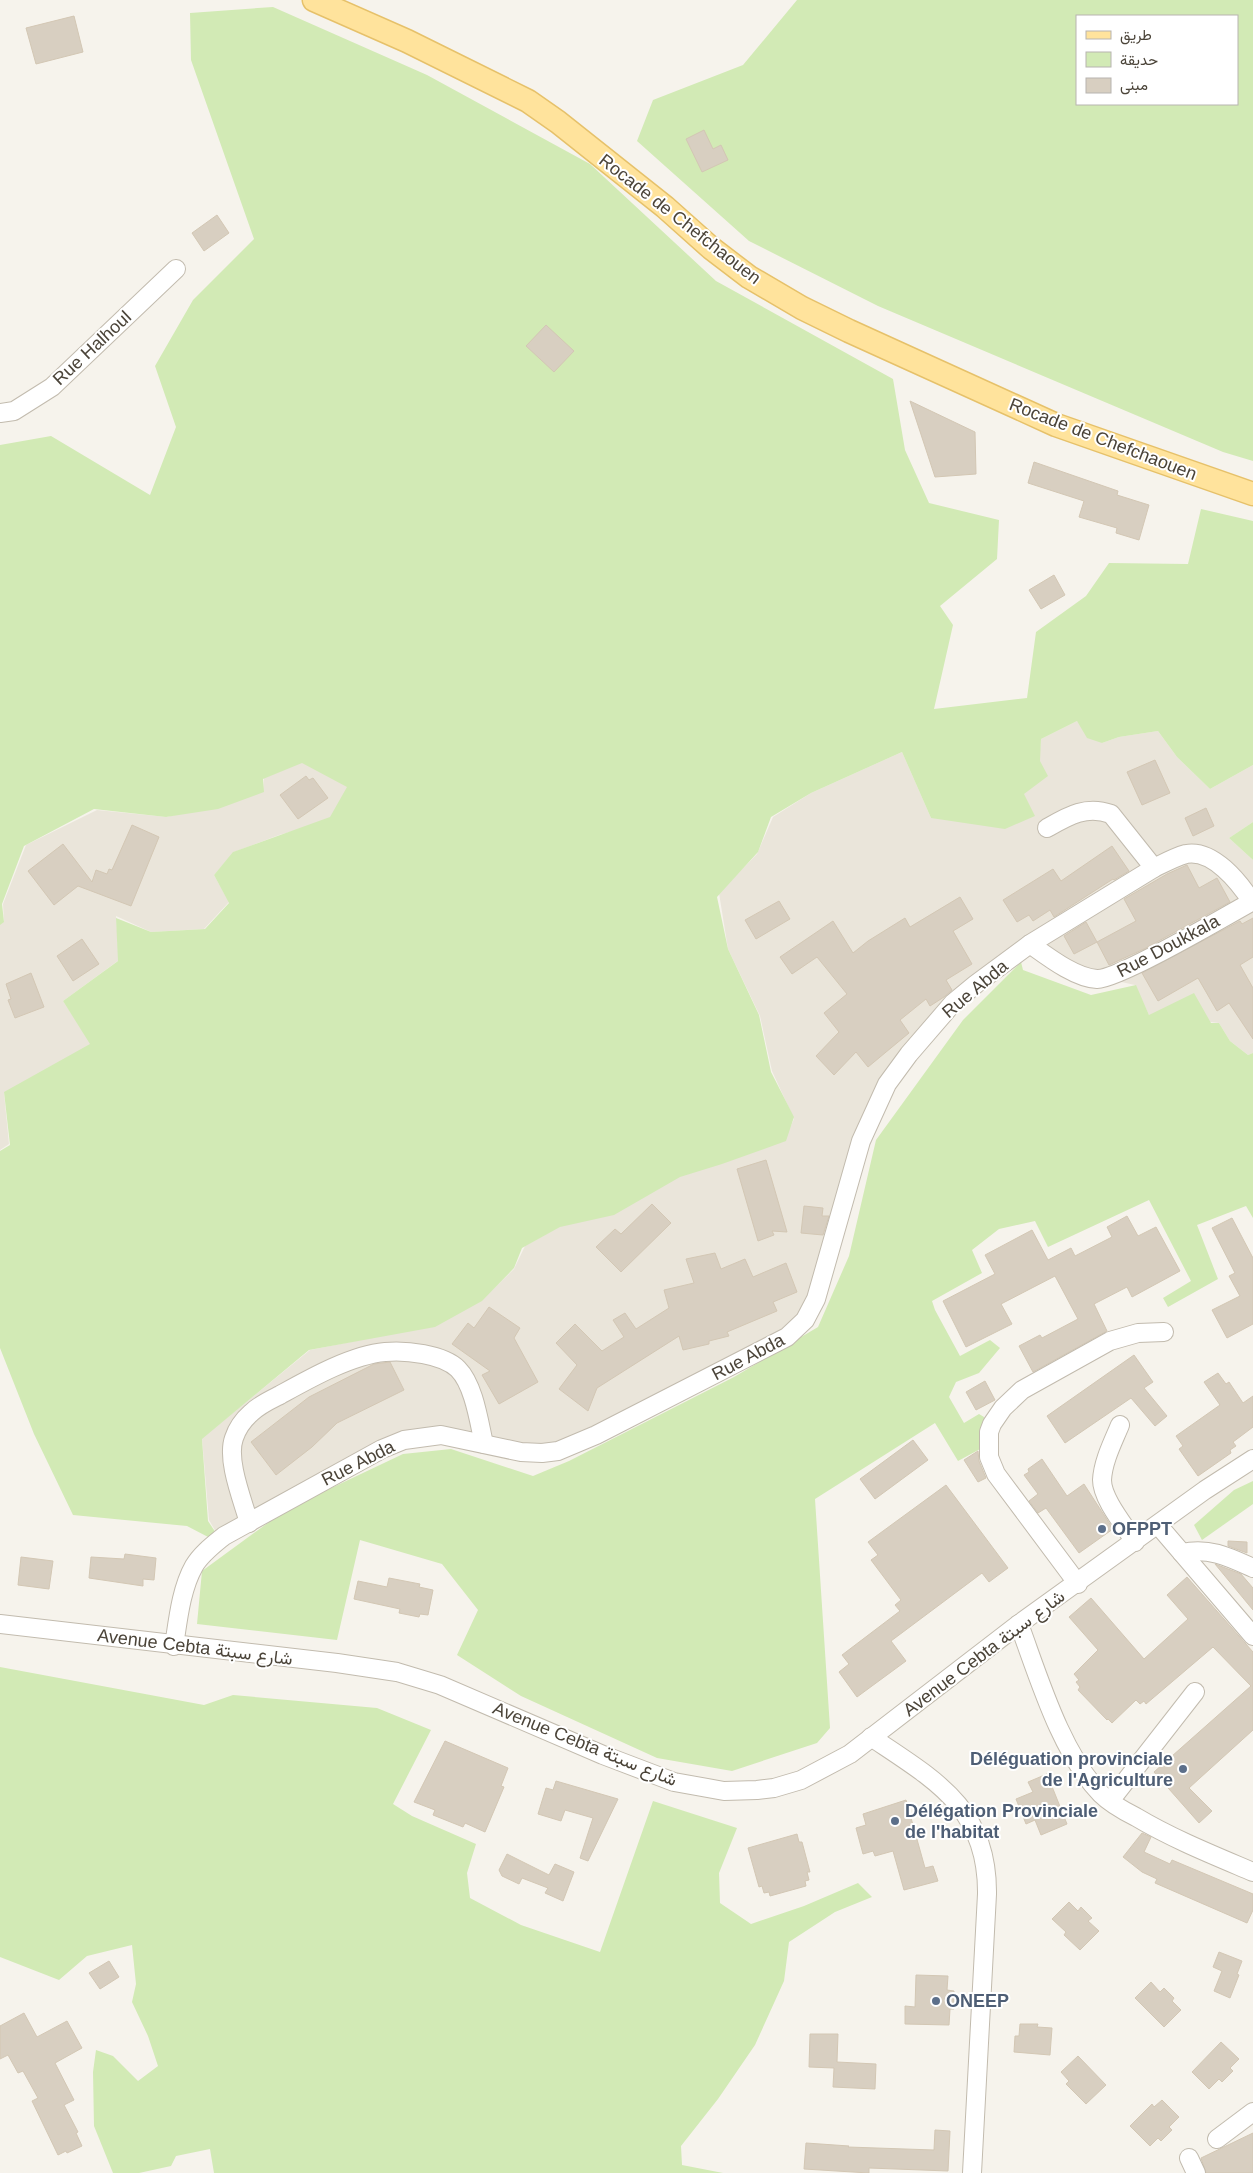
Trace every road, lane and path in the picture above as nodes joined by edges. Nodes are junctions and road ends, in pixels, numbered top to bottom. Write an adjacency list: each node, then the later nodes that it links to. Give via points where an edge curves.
1 (314, 0): 4 (main road, Rocade de Chefchaouen, via 407,41 528,101 742,272 802,308 1056,425)
2 (176, 269): 3 (street, Rue Halhoul, via 52,387 14,411)
3 (0, 413)
4 (1253, 494)
5 (1046, 828): 6 (street, via 1071,814 1102,810 1111,814)
6 (1154, 868): 7 (street, Rue Abda, via 1187,854 1201,856 1228,871); 8 (street, Rue Abda)
7 (1253, 901): 8 (street, Rue Doukkala, via 1102,979 1090,978 1055,962)
8 (1030, 944): 11 (street, Rue Abda, via 953,1003 887,1084 861,1141 821,1287 799,1327 772,1346 576,1445 542,1453)
9 (1164, 1332): 18 (street, via 1138,1333 1110,1341 1022,1390 996,1416 989,1432 989,1457 996,1474)
10 (1120, 1425): 15 (street, via 1105,1463 1103,1487)
11 (484, 1444): 13 (street, Rue Abda, via 441,1435 404,1440 341,1470); 13 (street, via 472,1397 463,1376 453,1365 425,1355 401,1352 384,1352 346,1363 271,1400 242,1423 234,1438 232,1457)
12 (1253, 1459): 14 (street, Avenue Cebta شارع سبتة)
13 (249, 1523): 22 (street, Rue Abda, via 224,1536 194,1567 179,1614)
14 (1158, 1525): 15 (street, Avenue Cebta شارع سبتة); 16 (street)
15 (1135, 1542): 18 (street, Avenue Cebta شارع سبتة)
16 (1182, 1553): 17 (street, via 1201,1550 1221,1554); 21 (street)
17 (1253, 1568)
18 (1078, 1584): 20 (street, Avenue Cebta شارع سبتة)
19 (0, 1624): 22 (street, Avenue Cebta شارع سبتة)
20 (1019, 1624): 24 (street, Avenue Cebta شارع سبتة); 25 (street, via 1069,1746 1090,1780)
21 (1253, 1636)
22 (174, 1646): 24 (street, Avenue Cebta شارع سبتة, via 396,1672 440,1685 674,1782 724,1791 774,1788 801,1780 837,1762)
23 (1195, 1692): 25 (street)
24 (871, 1737): 29 (street, via 950,1796 972,1822 982,1846 988,1894)
25 (1110, 1802): 26 (street, via 1150,1826)
26 (1253, 1872)
27 (1253, 2112): 28 (street)
28 (1217, 2139)
29 (972, 2173)

